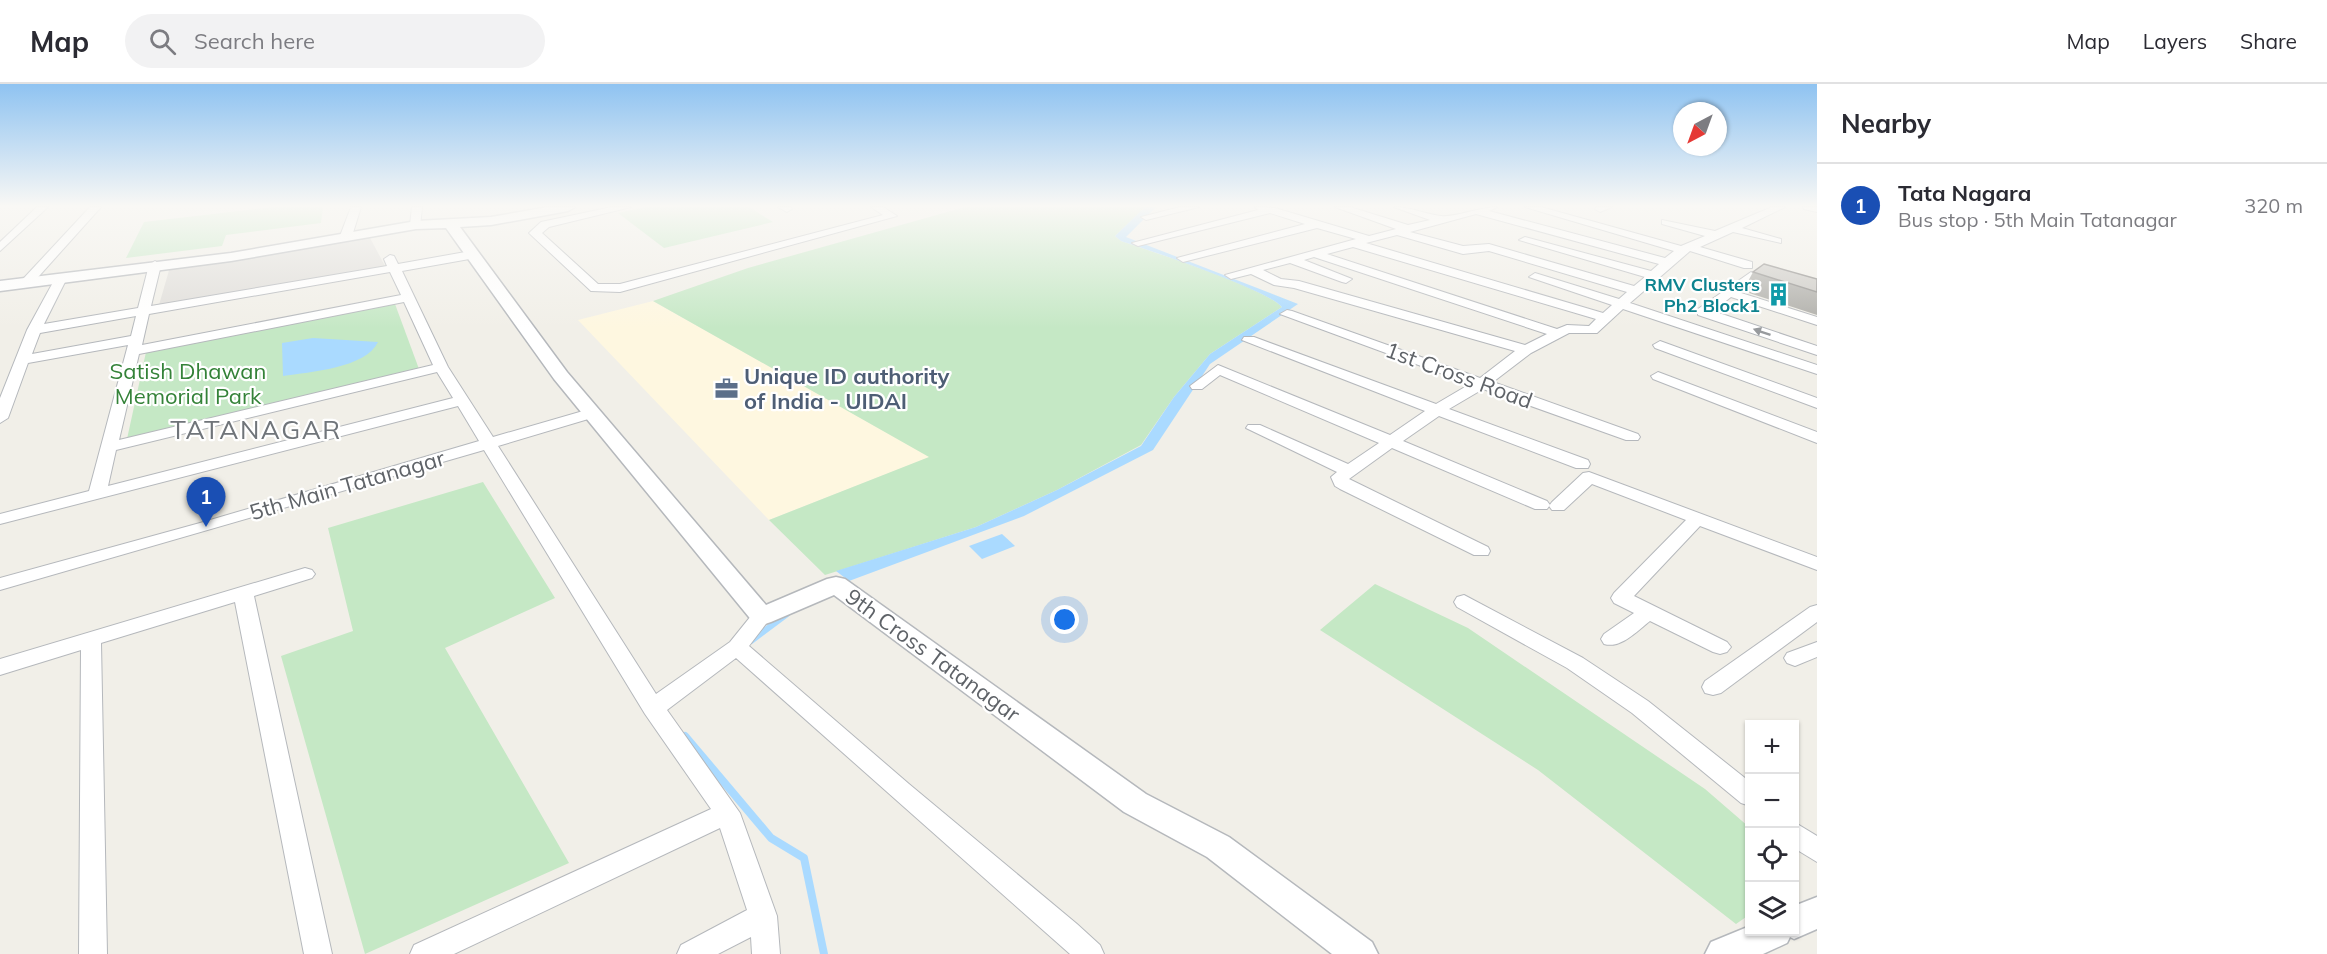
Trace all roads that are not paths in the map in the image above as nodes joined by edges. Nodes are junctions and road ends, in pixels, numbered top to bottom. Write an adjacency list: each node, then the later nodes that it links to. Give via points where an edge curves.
1 (59, 248): 31 (street)
2 (282, 248): 23 (street)
3 (466, 248): 18 (street)
4 (551, 248): 5 (street, via 595,288 620,288)
5 (773, 248)
6 (1224, 248): 19 (street)
7 (1341, 248): 17 (street)
8 (1380, 248): 42 (street)
9 (1456, 248): 10 (street)
10 (1484, 248)
11 (1491, 248): 33 (street)
12 (1553, 248): 27 (street)
13 (1612, 248): 22 (street)
14 (1680, 248): 16 (street)
15 (1688, 248): 16 (street)
16 (1685, 249): 22 (street); 24 (street)
17 (1316, 254): 20 (street); 40 (street)
18 (471, 255): 21 (street); 61 (street)
19 (1183, 258)
20 (1293, 260): 25 (street); 30 (street)
21 (393, 263): 36 (street); 39 (street)
22 (1669, 263): 27 (street)
23 (155, 265): 29 (street); 39 (street)
24 (1748, 265)
25 (1253, 270): 26 (street); 49 (street, via 1278,282)
26 (1231, 275)
27 (1656, 276): 33 (street)
28 (1535, 277): 38 (street)
29 (61, 278): 31 (street); 44 (street)
30 (1346, 279)
31 (27, 282): 32 (street)
32 (0, 286)
33 (1638, 291): 38 (street)
34 (1730, 293): 35 (street, via 1751,276); 43 (street); 50 (street, one-way to 34, via 1703,312)
35 (1817, 296)
36 (406, 298): 47 (street); 52 (street)
37 (1520, 298): 40 (street)
38 (1623, 303): 42 (street); 53 (street)
39 (144, 311): 44 (street); 47 (street)
40 (1498, 313): 45 (street)
41 (1287, 314): 55 (street, 1st Cross Road)
42 (1605, 318): 45 (street, via 1592,330 1567,329)
43 (1817, 321)
44 (34, 330): 51 (street)
45 (1557, 333): 49 (street)
46 (1249, 340): 60 (street)
47 (135, 345): 51 (street); 68 (street)
48 (1660, 345): 57 (street)
49 (1526, 350): 55 (street)
50 (1817, 351)
51 (22, 360): 62 (street)
52 (441, 367): 58 (street); 68 (street)
53 (1815, 369): 57 (street)
54 (1658, 376): 65 (street)
55 (1481, 384): 60 (street); 64 (street, 1st Cross Road, via 1598,419)
56 (1197, 386): 66 (street, via 1218,369)
57 (1785, 391): 59 (street)
58 (461, 401): 67 (street); 71 (street)
59 (1817, 403)
60 (1437, 410): 66 (street); 69 (street)
61 (590, 414): 67 (street, 5th Main Tatanagar); 82 (street)
62 (0, 418)
63 (1254, 428): 70 (street)
64 (1632, 436)
65 (1817, 438)
66 (1393, 441): 70 (street); 72 (street, via 1550,505 1589,477)
67 (490, 443): 77 (street, 5th Main Tatanagar); 91 (street)
68 (108, 447): 71 (street)
69 (1582, 464)
70 (1349, 471): 74 (street, via 1340,479 1346,485)
71 (97, 494): 73 (street)
72 (1698, 518): 75 (street); 80 (street, via 1621,597)
73 (0, 519)
74 (1480, 550)
75 (1817, 564)
76 (305, 574): 78 (street)
77 (0, 584)
78 (243, 592): 83 (street); 101 (street)
79 (1464, 602): 92 (street, via 1575,663 1640,707)
80 (1649, 612): 84 (street); 86 (street)
81 (1817, 612): 90 (street)
82 (762, 616): 85 (street); 106 (street, 9th Cross Tatanagar, via 836,585 1135,803 1218,847)
83 (91, 639): 89 (street); 100 (street)
84 (1611, 639)
85 (737, 647): 91 (street); 105 (street)
86 (1720, 647)
87 (1817, 649): 88 (street)
88 (1795, 658)
89 (0, 667)
90 (1713, 687)
91 (653, 708): 93 (street)
92 (1745, 793)
93 (728, 813): 97 (street); 102 (street)
94 (1799, 836): 95 (street)
95 (1817, 851)
96 (1817, 913): 98 (street)
97 (763, 916): 103 (street); 104 (street)
98 (1799, 921)
99 (1766, 936): 107 (street)
100 (93, 954)
101 (318, 954)
102 (424, 954)
103 (692, 954)
104 (766, 954)
105 (1090, 954)
106 (1360, 954)
107 (1723, 954)

